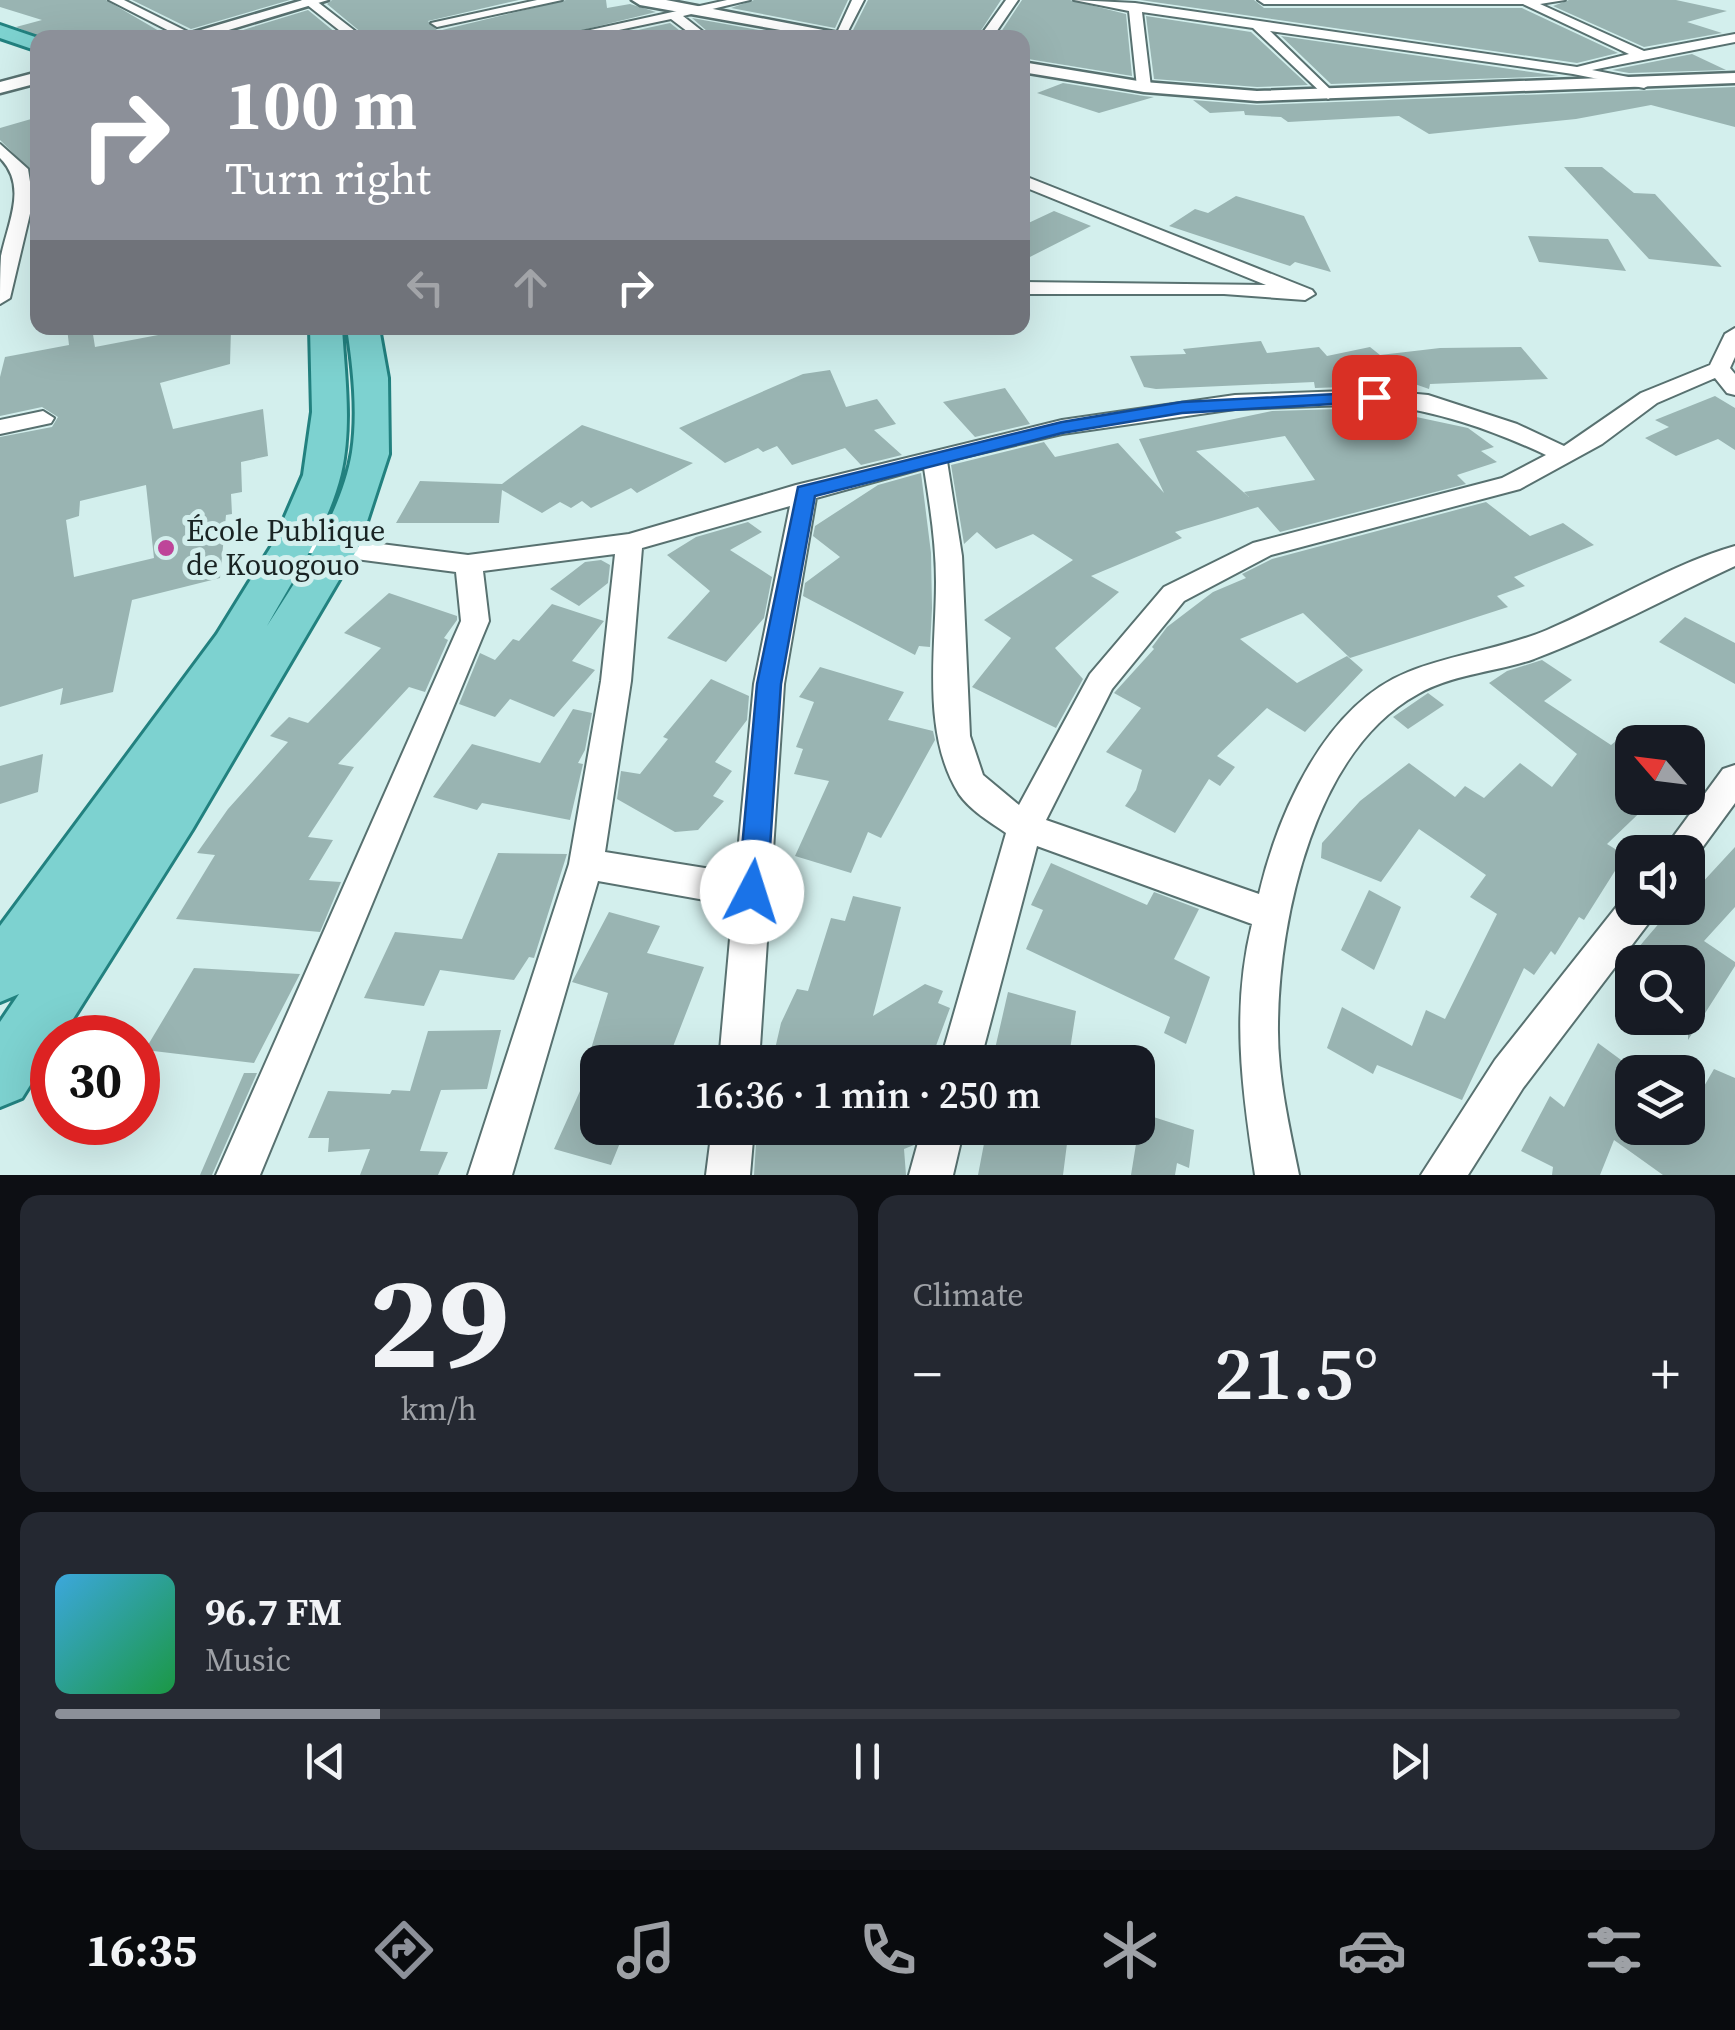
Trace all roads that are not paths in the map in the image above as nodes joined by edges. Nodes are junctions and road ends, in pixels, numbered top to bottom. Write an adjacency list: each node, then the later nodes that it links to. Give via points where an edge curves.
1 (114, 0): 16 (street)
2 (556, 0): 14 (street)
3 (640, 0): 13 (street)
4 (744, 0): 13 (street)
5 (858, 0): 22 (street)
6 (1012, 0): 23 (street)
7 (1080, 0): 12 (street)
8 (1264, 0): 11 (street)
9 (1559, 0): 11 (street)
10 (313, 1): 17 (street); 18 (street)
11 (1523, 1): 28 (street)
12 (1135, 7): 15 (street); 35 (street)
13 (682, 13): 19 (street); 20 (street); 21 (street)
14 (436, 23)
15 (1256, 24): 31 (street); 37 (street)
16 (175, 30)
17 (213, 30)
18 (348, 30)
19 (599, 30)
20 (697, 30)
21 (805, 30)
22 (850, 30)
23 (991, 30)
24 (0, 32): 26 (main road)
25 (1735, 38): 28 (street)
26 (30, 42)
27 (0, 51): 29 (main road)
28 (1641, 55): 31 (street)
29 (30, 62)
30 (1030, 68): 35 (street)
31 (1573, 70): 34 (street)
32 (1735, 78): 34 (street)
33 (30, 79): 36 (street)
34 (1644, 84): 37 (street)
35 (1144, 87): 37 (street)
36 (0, 88)
37 (1328, 96)
38 (0, 148): 40 (street, via 24,180)
39 (1030, 183): 41 (street, via 1306,294)
40 (9, 224): 42 (street)
41 (1030, 288)
42 (0, 298)
43 (1735, 334): 46 (street)
44 (326, 335): 53 (main road, via 330,412)
45 (364, 335): 53 (main road, via 372,378 370,454)
46 (1727, 378): 49 (street, via 1649,398)
47 (42, 418): 48 (street)
48 (0, 426)
49 (1565, 456): 50 (street, via 1457,410 1374,397 1182,408); 57 (street, via 1512,484 1262,549 1174,594 1101,682)
50 (934, 457): 51 (street); 57 (street, via 950,558 957,744 971,783)
51 (806, 492): 52 (street); 60 (street, via 769,684)
52 (629, 543): 55 (street); 59 (street, via 616,680)
53 (316, 544): 55 (street); 63 (main road, via 233,646); 66 (main road, via 174,814)
54 (1735, 555): 61 (street, via 1524,652 1404,686 1363,720 1325,771 1287,852)
55 (468, 564): 69 (street, via 475,621)
56 (1735, 778): 58 (street)
57 (1026, 827): 61 (street); 65 (street)
58 (1692, 835)
59 (586, 864): 60 (street); 70 (street)
60 (752, 892): 64 (street)
61 (1270, 914): 73 (street, via 1258,1026)
62 (1625, 925): 74 (street, via 1509,1074)
63 (0, 974)
64 (740, 1045)
65 (965, 1045)
66 (7, 1055)
67 (731, 1145): 71 (street)
68 (939, 1145): 72 (street)
69 (238, 1175)
70 (490, 1175)
71 (728, 1175)
72 (931, 1175)
73 (1277, 1175)
74 (1443, 1175)

